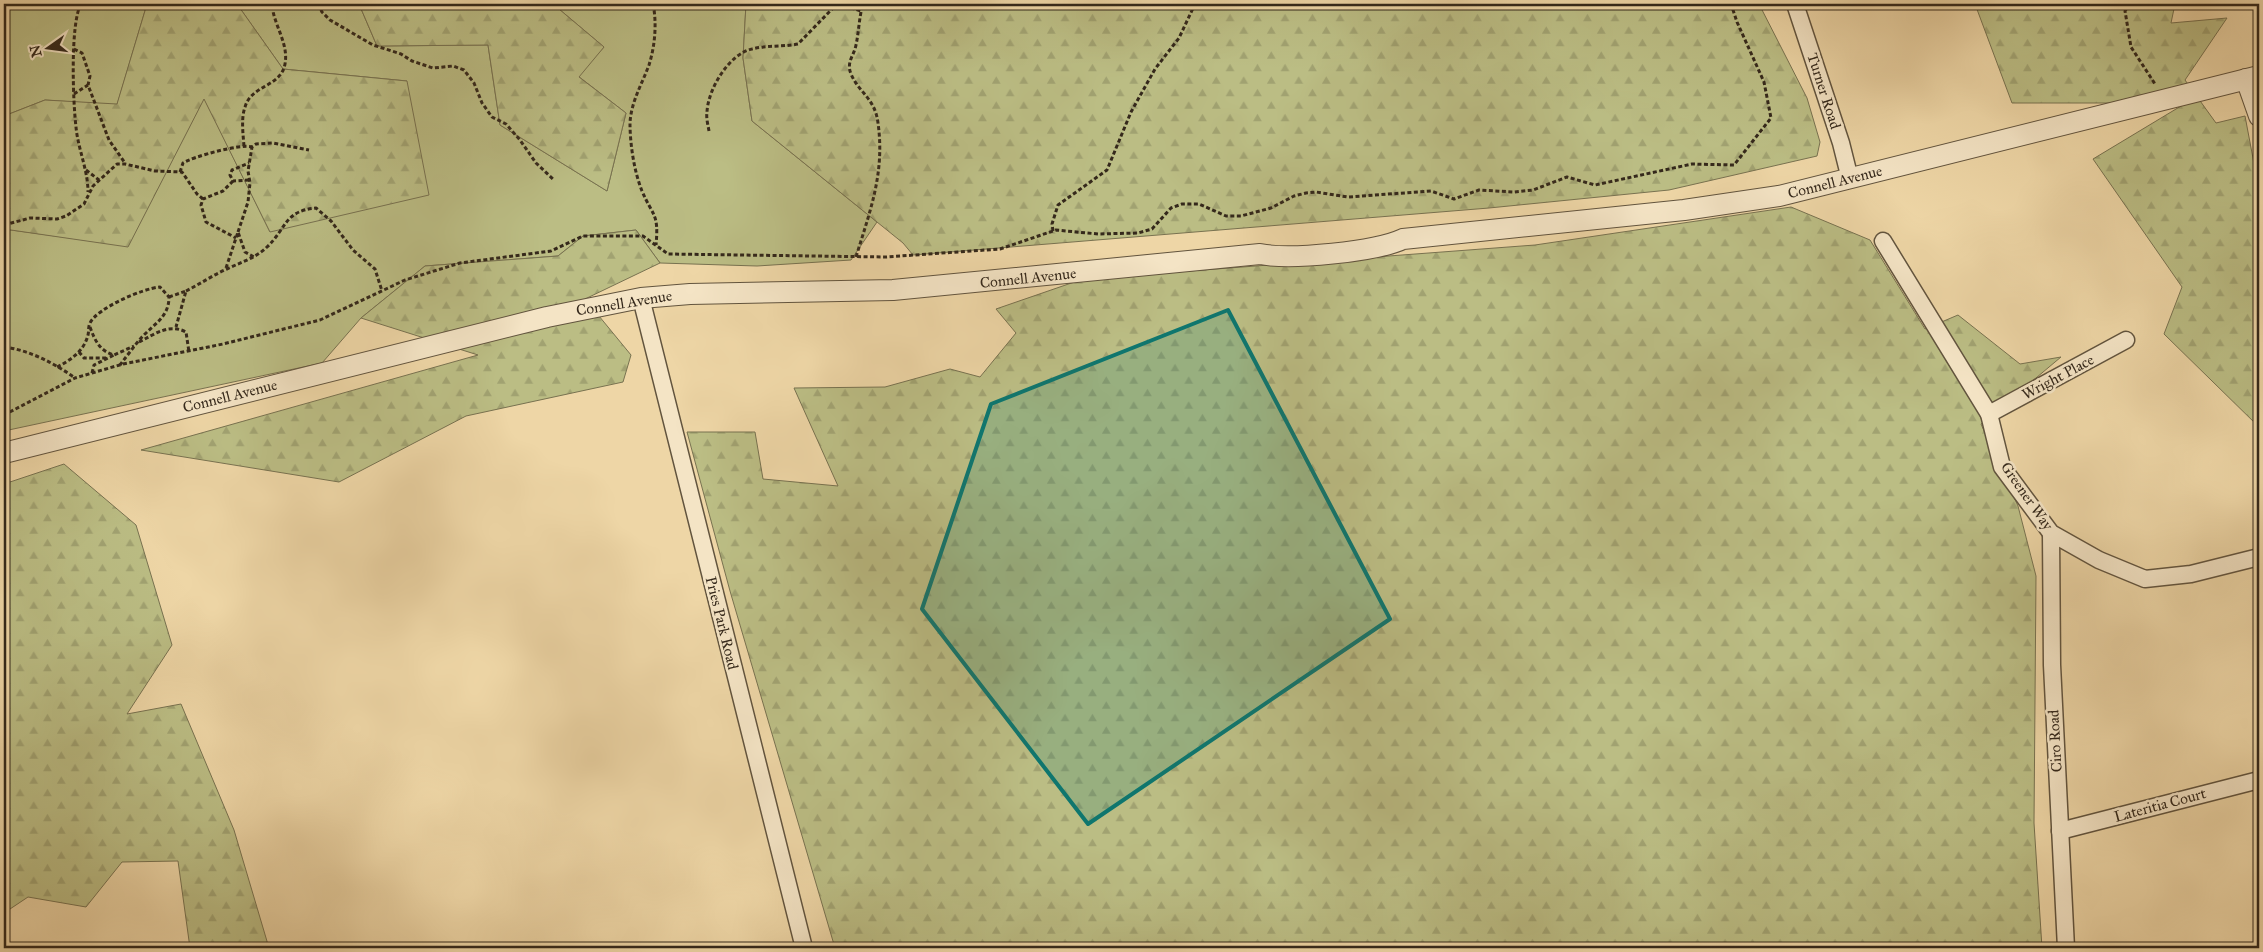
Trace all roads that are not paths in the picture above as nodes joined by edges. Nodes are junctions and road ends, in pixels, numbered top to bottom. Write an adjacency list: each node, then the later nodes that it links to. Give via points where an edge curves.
1 (1795, 4): 4 (street, Turner Road)
2 (2253, 78): 3 (street); 4 (street, Connell Avenue)
3 (2259, 116)
4 (1850, 179): 6 (street, Connell Avenue, via 1779,196 1722,205 1403,239 1385,236 1339,240 1274,248 1260,254 893,290)
5 (1884, 241): 8 (street, Greener Way)
6 (641, 298): 9 (street, Connell Avenue, via 547,317); 14 (street, Pries Park Road)
7 (2126, 340): 8 (street, Wright Place)
8 (1989, 414): 10 (street, Greener Way, via 2002,467)
9 (4, 453)
10 (2051, 533): 11 (street, Greener Way, via 2099,560 2145,579 2191,574); 13 (street, Ciro Road, via 2052,665)
11 (2259, 557)
12 (2259, 780): 13 (street, Lateritia Court)
13 (2060, 831): 15 (street, Ciro Road)
14 (804, 948)
15 (2066, 948)

